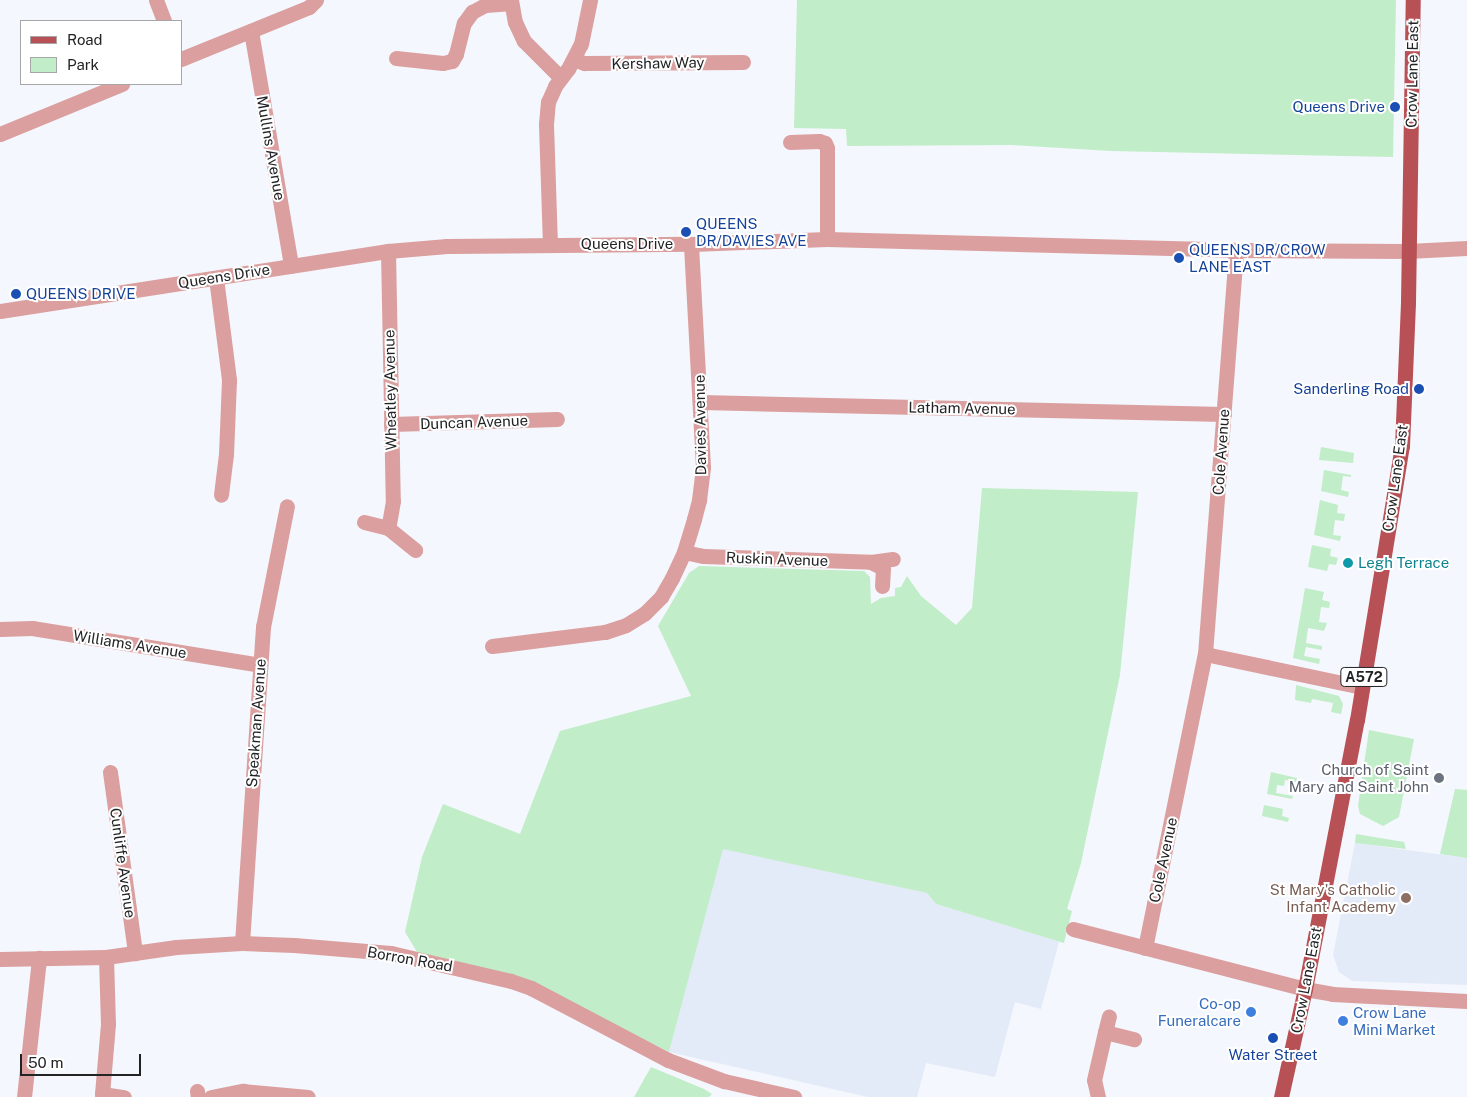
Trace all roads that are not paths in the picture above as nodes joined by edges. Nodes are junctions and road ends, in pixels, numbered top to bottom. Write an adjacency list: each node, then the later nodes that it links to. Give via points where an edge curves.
1 (156, 0): 6 (street)
2 (590, 0): 10 (street, via 587,23)
3 (1413, 0): 22 (main road, Crow Lane East / A572)
4 (511, 2): 8 (street, via 485,6 472,12 464,23 452,61); 12 (street, via 515,22 524,41)
5 (313, 4): 7 (street)
6 (164, 20)
7 (251, 31): 9 (street); 23 (street, Mullins Avenue)
8 (396, 58)
9 (182, 59)
10 (574, 59): 11 (street, Kershaw Way, via 584,63); 12 (street)
11 (743, 62)
12 (561, 78): 18 (street, via 546,113)
13 (120, 85): 14 (street)
14 (0, 134)
15 (790, 142): 16 (street, via 819,141 827,148)
16 (828, 239): 17 (street, Queens Drive); 20 (street, Queens Drive)
17 (691, 244): 18 (street, Queens Drive); 26 (street, Davies Avenue)
18 (550, 245): 21 (street, Queens Drive, via 446,246)
19 (1467, 248): 22 (street)
20 (1236, 250): 22 (street, Queens Drive); 27 (street, Cole Avenue)
21 (388, 251): 23 (street, Queens Drive); 29 (street, Wheatley Avenue)
22 (1408, 251): 43 (main road, Crow Lane East / A572, via 1402,446)
23 (290, 266): 24 (street, Queens Drive)
24 (216, 278): 25 (street, Queens Drive); 30 (street, via 229,380)
25 (0, 312)
26 (701, 402): 27 (street, Latham Avenue); 35 (street, Davies Avenue, via 703,467 699,500)
27 (1224, 414): 41 (street, Cole Avenue)
28 (557, 419): 29 (street, Duncan Avenue)
29 (391, 424): 33 (street, Wheatley Avenue, via 393,501)
30 (221, 495)
31 (287, 506): 42 (street, Speakman Avenue, via 266,605)
32 (364, 522): 33 (street)
33 (388, 528): 34 (street)
34 (415, 550)
35 (684, 552): 37 (street, Ruskin Avenue, via 703,556); 40 (street, Davies Avenue, via 661,597 626,625 605,632)
36 (893, 559): 37 (street, Ruskin Avenue)
37 (871, 562): 38 (street, via 883,568)
38 (882, 586)
39 (0, 629): 42 (street, Williams Avenue, via 32,628)
40 (492, 646)
41 (1205, 654): 43 (street); 47 (street, Cole Avenue)
42 (260, 665): 46 (street, Speakman Avenue)
43 (1362, 687): 52 (main road, Crow Lane East / A572)
44 (110, 772): 48 (street, Cunliffe Avenue)
45 (1073, 929): 47 (street)
46 (242, 943): 48 (street, Borron Road); 62 (street, Borron Road, via 391,953 511,981 531,988 668,1060 724,1082)
47 (1145, 948): 52 (street)
48 (135, 953): 49 (street, Borron Road)
49 (106, 956): 50 (street, Borron Road); 57 (street, via 108,1024)
50 (38, 958): 51 (street, Borron Road); 58 (street)
51 (0, 959)
52 (1305, 989): 53 (street, via 1332,994); 64 (main road, Crow Lane East / A572)
53 (1467, 1001)
54 (1109, 1016): 55 (street)
55 (1105, 1032): 56 (street); 63 (street, via 1094,1080)
56 (1134, 1039)
57 (101, 1095): 59 (street)
58 (24, 1097)
59 (124, 1097)
60 (211, 1097): 61 (street, via 243,1091)
61 (308, 1097)
62 (794, 1097)
63 (1098, 1097)
64 (1281, 1097)

